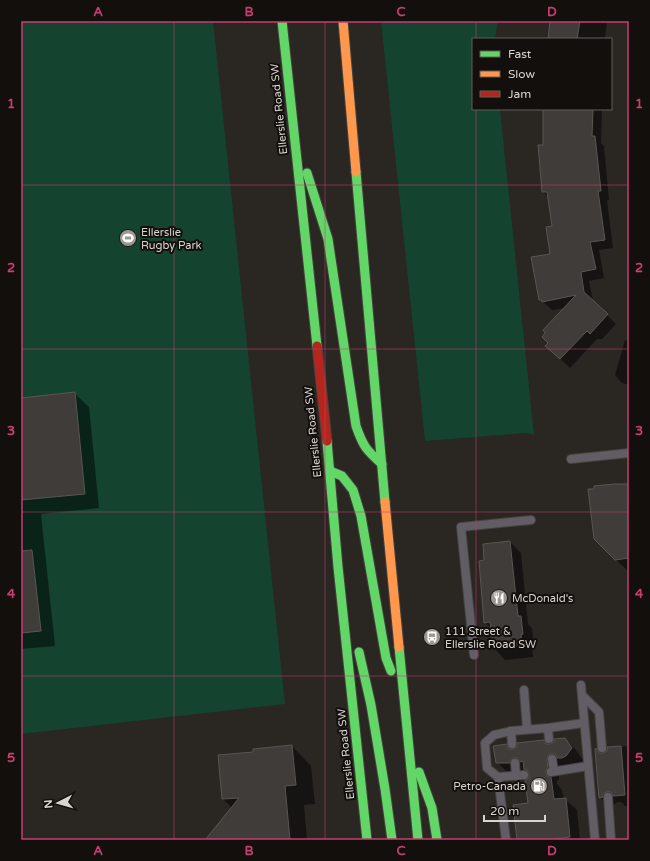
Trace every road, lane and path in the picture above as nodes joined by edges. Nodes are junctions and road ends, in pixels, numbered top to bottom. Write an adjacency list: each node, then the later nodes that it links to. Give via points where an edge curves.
1 (282, 21): 3 (main road, Ellerslie Road SW)
2 (343, 21): 6 (main road)
3 (293, 132): 6 (main road, via 328,239 356,426 362,443); 7 (main road, Ellerslie Road SW)
4 (629, 453): 5 (lane)
5 (571, 459)
6 (382, 464): 15 (main road)
7 (330, 471): 9 (main road, Ellerslie Road SW); 15 (main road, via 342,476 353,490 361,516 386,658)
8 (531, 520): 11 (lane, via 461,527)
9 (338, 568): 10 (main road); 29 (main road, Ellerslie Road SW); 30 (main road, via 371,705)
10 (338, 655)
11 (474, 655)
12 (581, 685): 14 (lane)
13 (524, 690): 18 (lane)
14 (582, 695): 16 (lane); 23 (lane, via 599,712)
15 (404, 702): 21 (main road)
16 (584, 723): 17 (lane); 26 (lane)
17 (548, 728): 18 (lane); 20 (lane)
18 (527, 729): 19 (lane)
19 (511, 730): 22 (lane); 27 (lane, via 494,735 485,744 487,768)
20 (549, 739)
21 (408, 742): 31 (main road); 32 (main road, via 432,808)
22 (512, 744)
23 (602, 748)
24 (552, 759): 26 (lane, via 552,771)
25 (515, 762): 27 (lane, via 520,775)
26 (588, 766): 34 (lane)
27 (498, 778): 33 (lane)
28 (608, 797): 35 (lane)
29 (366, 840)
30 (392, 840)
31 (418, 840)
32 (437, 840)
33 (506, 840)
34 (595, 840)
35 (611, 840)

